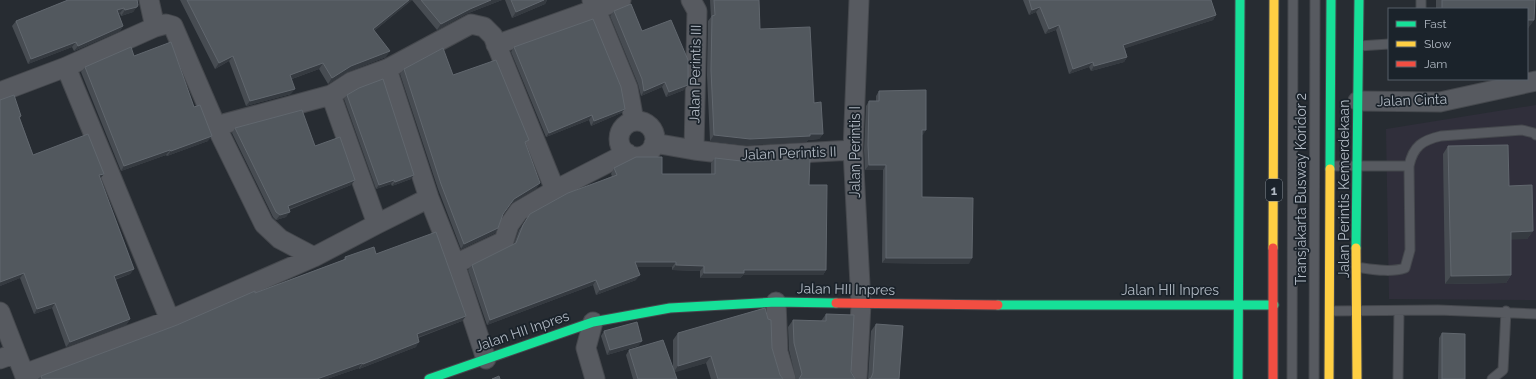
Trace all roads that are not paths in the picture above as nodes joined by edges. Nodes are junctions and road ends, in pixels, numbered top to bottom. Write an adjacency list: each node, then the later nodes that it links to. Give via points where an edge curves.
1 (149, 0): 12 (street)
2 (620, 0): 11 (street)
3 (691, 0): 26 (street, Jalan Perintis III, via 697,11)
4 (859, 0): 27 (street, Jalan Perintis I)
5 (1240, 0): 40 (main road)
6 (1274, 0): 41 (main road, 1)
7 (1293, 0): 59 (lane, Transjakarta Busway Koridor 2)
8 (1315, 0): 60 (lane, Transjakarta Busway Koridor 2)
9 (1331, 0): 29 (main road, Jalan Perintis Kemerdekaan)
10 (1359, 0): 15 (main road, Jalan Perintis Kemerdekaan)
11 (594, 4): 14 (street); 22 (street, via 628,88)
12 (155, 27): 16 (street); 23 (street, via 166,24 173,26)
13 (1388, 44): 15 (lane)
14 (496, 45): 17 (street, via 493,36 484,27 471,24); 32 (street)
15 (1359, 46): 21 (main road, Jalan Perintis Kemerdekaan)
16 (66, 67): 19 (street); 48 (street)
17 (387, 69): 20 (street, via 351,82); 33 (street)
18 (1536, 81): 21 (street, Jalan Cinta, via 1440,102)
19 (0, 92)
20 (331, 95): 23 (street); 34 (street)
21 (1358, 101): 31 (main road, Jalan Perintis Kemerdekaan)
22 (634, 121): 25 (street, via 647,124 654,136); 28 (street, via 619,135 622,148)
23 (216, 126): 35 (street, via 264,224 280,239)
24 (1536, 135): 30 (lane, via 1522,130 1429,138 1414,150)
25 (654, 143): 26 (street, Jalan Perintis II); 28 (street, via 646,154 640,157)
26 (694, 150): 27 (street, Jalan Perintis II, via 746,156)
27 (853, 150): 39 (street, Jalan Perintis I)
28 (627, 153): 32 (street)
29 (1329, 166): 31 (lane); 42 (main road, Jalan Perintis Kemerdekaan)
30 (1409, 166): 31 (lane); 37 (lane, via 1410,250 1405,268 1389,270)
31 (1358, 167): 37 (main road, Jalan Perintis Kemerdekaan)
32 (555, 190): 36 (street, via 519,211 509,225 504,241)
33 (429, 198): 34 (street); 36 (street)
34 (376, 224): 35 (street)
35 (314, 258): 48 (street)
36 (455, 264): 51 (street)
37 (1356, 267): 43 (main road, Jalan Perintis Kemerdekaan)
38 (776, 302): 39 (main road, Jalan HII Inpres); 49 (main road, Jalan HII Inpres, via 670,308); 55 (street, via 778,352)
39 (861, 304): 40 (main road, Jalan HII Inpres); 56 (street, Jalan Perintis I)
40 (1239, 304): 41 (main road, Jalan HII Inpres); 57 (main road)
41 (1274, 305): 58 (main road, 1)
42 (1329, 311): 43 (lane); 61 (main road, Jalan Perintis Kemerdekaan)
43 (1357, 311): 44 (lane); 62 (main road, Jalan Perintis Kemerdekaan)
44 (1399, 311): 45 (lane); 63 (lane)
45 (1506, 311): 47 (lane); 64 (lane, via 1503,370)
46 (0, 312): 50 (street)
47 (1536, 314)
48 (170, 320): 52 (street)
49 (593, 322): 51 (main road, Jalan HII Inpres); 54 (street, via 586,348)
50 (8, 356): 52 (street)
51 (486, 359): 53 (main road, Jalan HII Inpres)
52 (25, 377)
53 (429, 379)
54 (595, 379)
55 (786, 379)
56 (857, 379)
57 (1238, 379)
58 (1273, 379)
59 (1292, 379)
60 (1314, 379)
61 (1329, 379)
62 (1357, 379)
63 (1398, 379)
64 (1492, 379)

